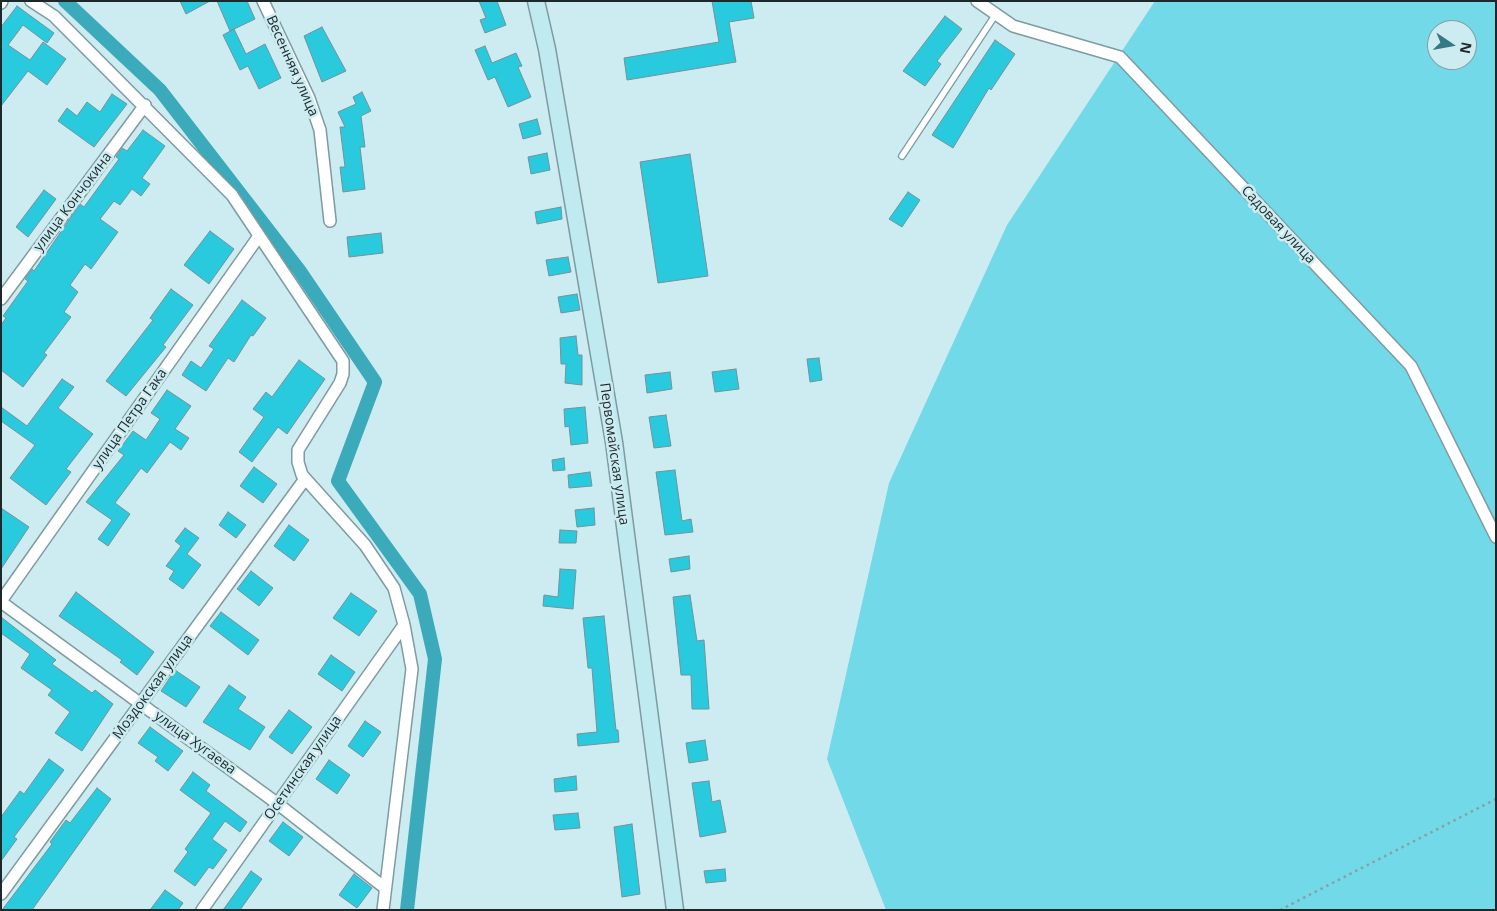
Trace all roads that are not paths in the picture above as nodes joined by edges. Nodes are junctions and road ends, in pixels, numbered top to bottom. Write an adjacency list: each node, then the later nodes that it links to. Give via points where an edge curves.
1 (32, 1): 6 (street, via 54,16)
2 (263, 1): 8 (street, Весенняя улица, via 309,98 320,130)
3 (536, 1): 21 (main road, Первомайская улица, via 614,442)
4 (977, 1): 5 (street, Садовая улица)
5 (996, 14): 7 (lane); 12 (street, Садовая улица, via 1013,26 1120,57 1411,366)
6 (145, 105): 9 (street, via 232,195); 10 (street, улица Кончокина)
7 (902, 156)
8 (330, 221)
9 (259, 236): 11 (street, via 343,361 340,383 298,450 298,462); 13 (street, улица Петра Гака)
10 (1, 299)
11 (305, 479): 14 (street, via 365,544 394,588); 15 (street, Моздокская улица)
12 (1496, 537)
13 (1, 601): 15 (street, улица Хугаева)
14 (404, 625): 16 (street, Осетинская улица); 17 (street, via 412,669)
15 (141, 704): 16 (street, улица Хугаева); 18 (street, Моздокская улица)
16 (278, 804): 17 (street, улица Хугаева); 19 (street, Осетинская улица)
17 (385, 888): 20 (street)
18 (1, 894)
19 (202, 910)
20 (383, 910)
21 (675, 910)

